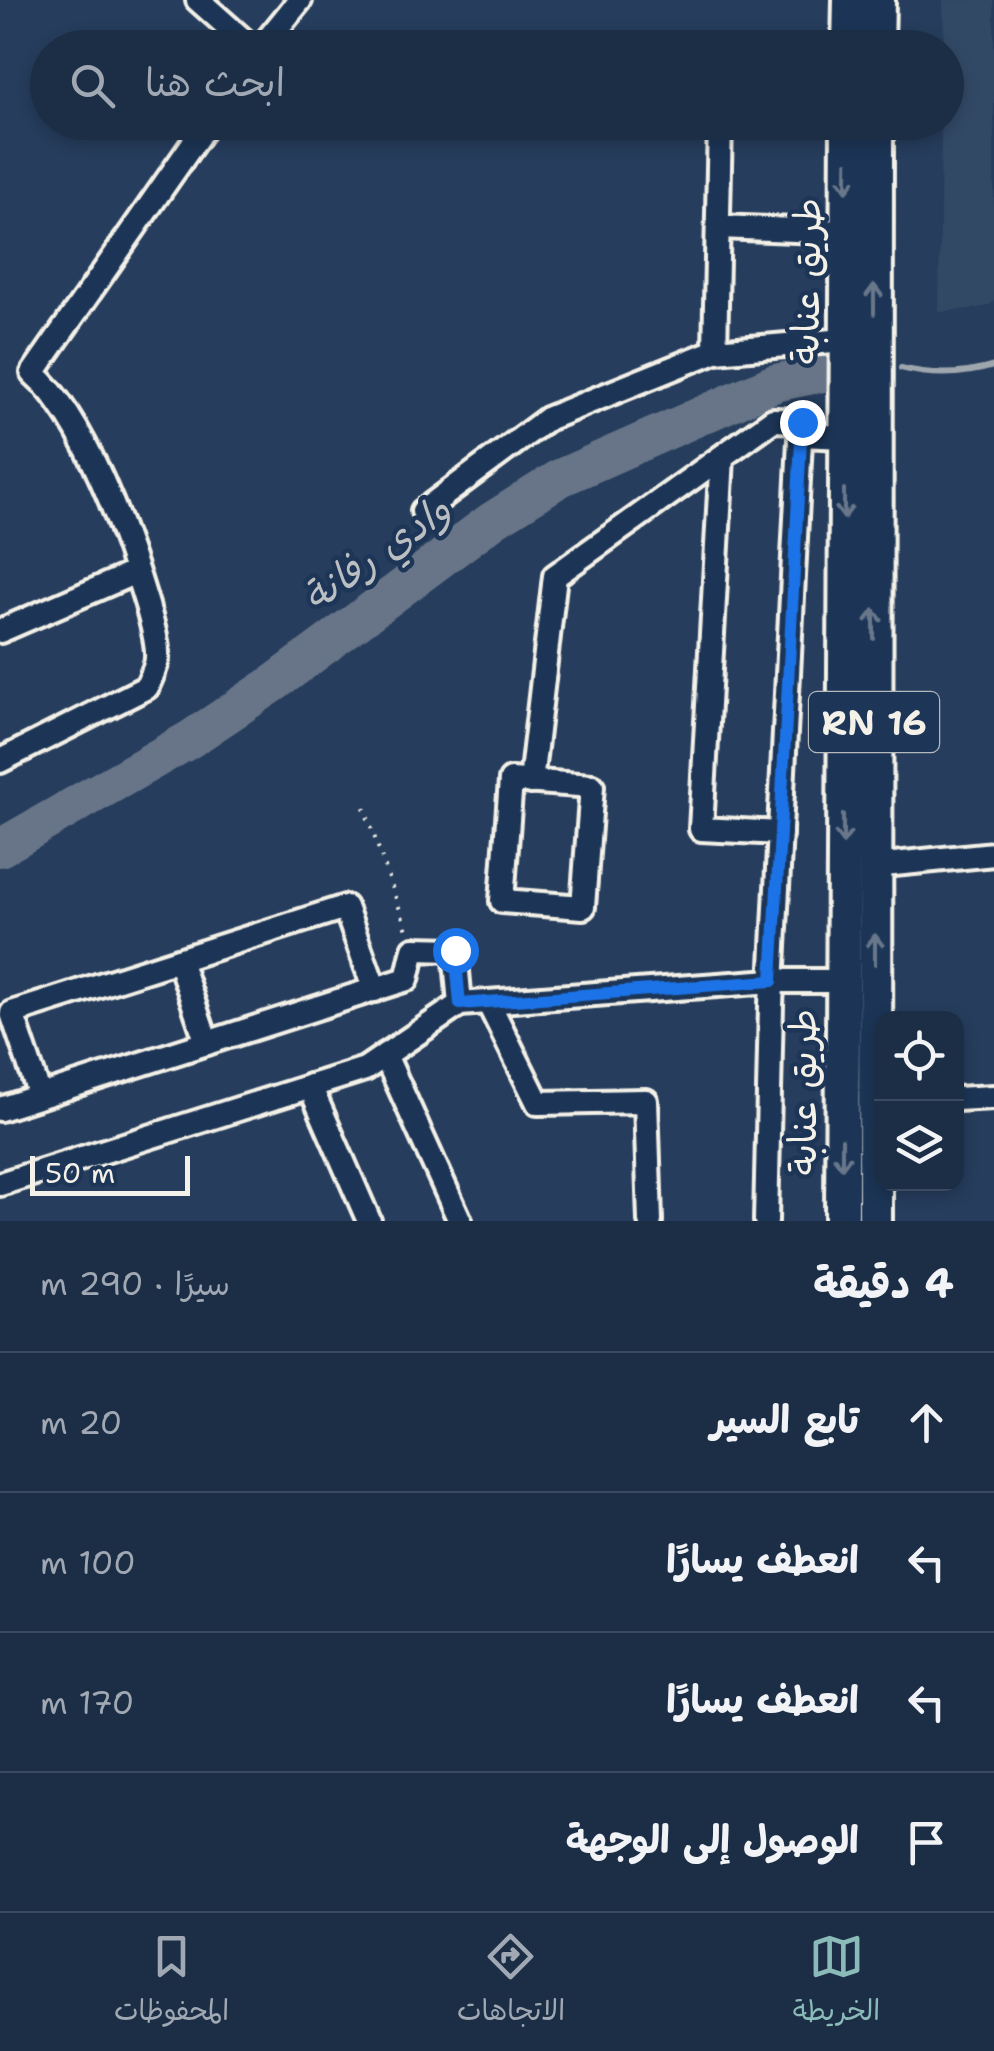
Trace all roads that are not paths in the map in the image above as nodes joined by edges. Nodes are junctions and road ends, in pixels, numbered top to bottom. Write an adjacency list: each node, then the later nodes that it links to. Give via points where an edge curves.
1 (198, 0): 5 (street)
2 (300, 0): 6 (street)
3 (850, 0): 7 (highway)
4 (878, 0): 8 (highway)
5 (232, 30)
6 (276, 30)
7 (850, 30)
8 (877, 30)
9 (195, 140): 21 (street, via 33,373 98,471)
10 (720, 140): 13 (street)
11 (848, 140): 14 (highway, طريق عنابة / RN 16, one-way to 14)
12 (876, 140): 27 (highway, طريق عنابة / RN 16, one-way to 12)
13 (720, 227): 14 (street); 16 (street)
14 (846, 232): 15 (highway, طريق عنابة / RN 16)
15 (845, 340): 16 (street); 18 (highway, طريق عنابة / RN 16)
16 (715, 351): 20 (street, via 548,419)
17 (801, 435): 18 (street); 19 (street, via 802,422 773,420); 25 (street)
18 (844, 437): 30 (highway, طريق عنابة / RN 16, one-way to 30)
19 (722, 457): 24 (street, via 555,576); 25 (street, via 700,829)
20 (423, 511)
21 (136, 572): 22 (street); 23 (street, via 157,659 147,687)
22 (0, 632)
23 (0, 762)
24 (532, 782): 24 (street, via 511,780 502,900 583,907 592,786)
25 (780, 833): 29 (street)
26 (994, 854): 27 (street)
27 (874, 866): 40 (highway, طريق عنابة / RN 16, one-way to 27)
28 (178, 960): 31 (street, via 345,907); 34 (street); 37 (street, via 12,1013)
29 (772, 981): 30 (street); 32 (street); 47 (street)
30 (842, 981): 48 (highway, طريق عنابة / RN 16, one-way to 48)
31 (375, 990): 33 (street, via 407,980 414,949 455,950); 34 (street)
32 (488, 1002): 33 (street); 46 (street, via 538,1103 646,1101)
33 (460, 1004): 35 (street)
34 (207, 1043): 37 (street)
35 (385, 1055): 36 (street, via 365,1069); 45 (street)
36 (310, 1086): 42 (street); 44 (street)
37 (40, 1096): 41 (street)
38 (994, 1097): 39 (street)
39 (964, 1099)
40 (878, 1101)
41 (0, 1109)
42 (0, 1184)
43 (876, 1191): 49 (highway, طريق عنابة / RN 16)
44 (369, 1221)
45 (460, 1221)
46 (650, 1221)
47 (766, 1221)
48 (842, 1221)
49 (875, 1221)

